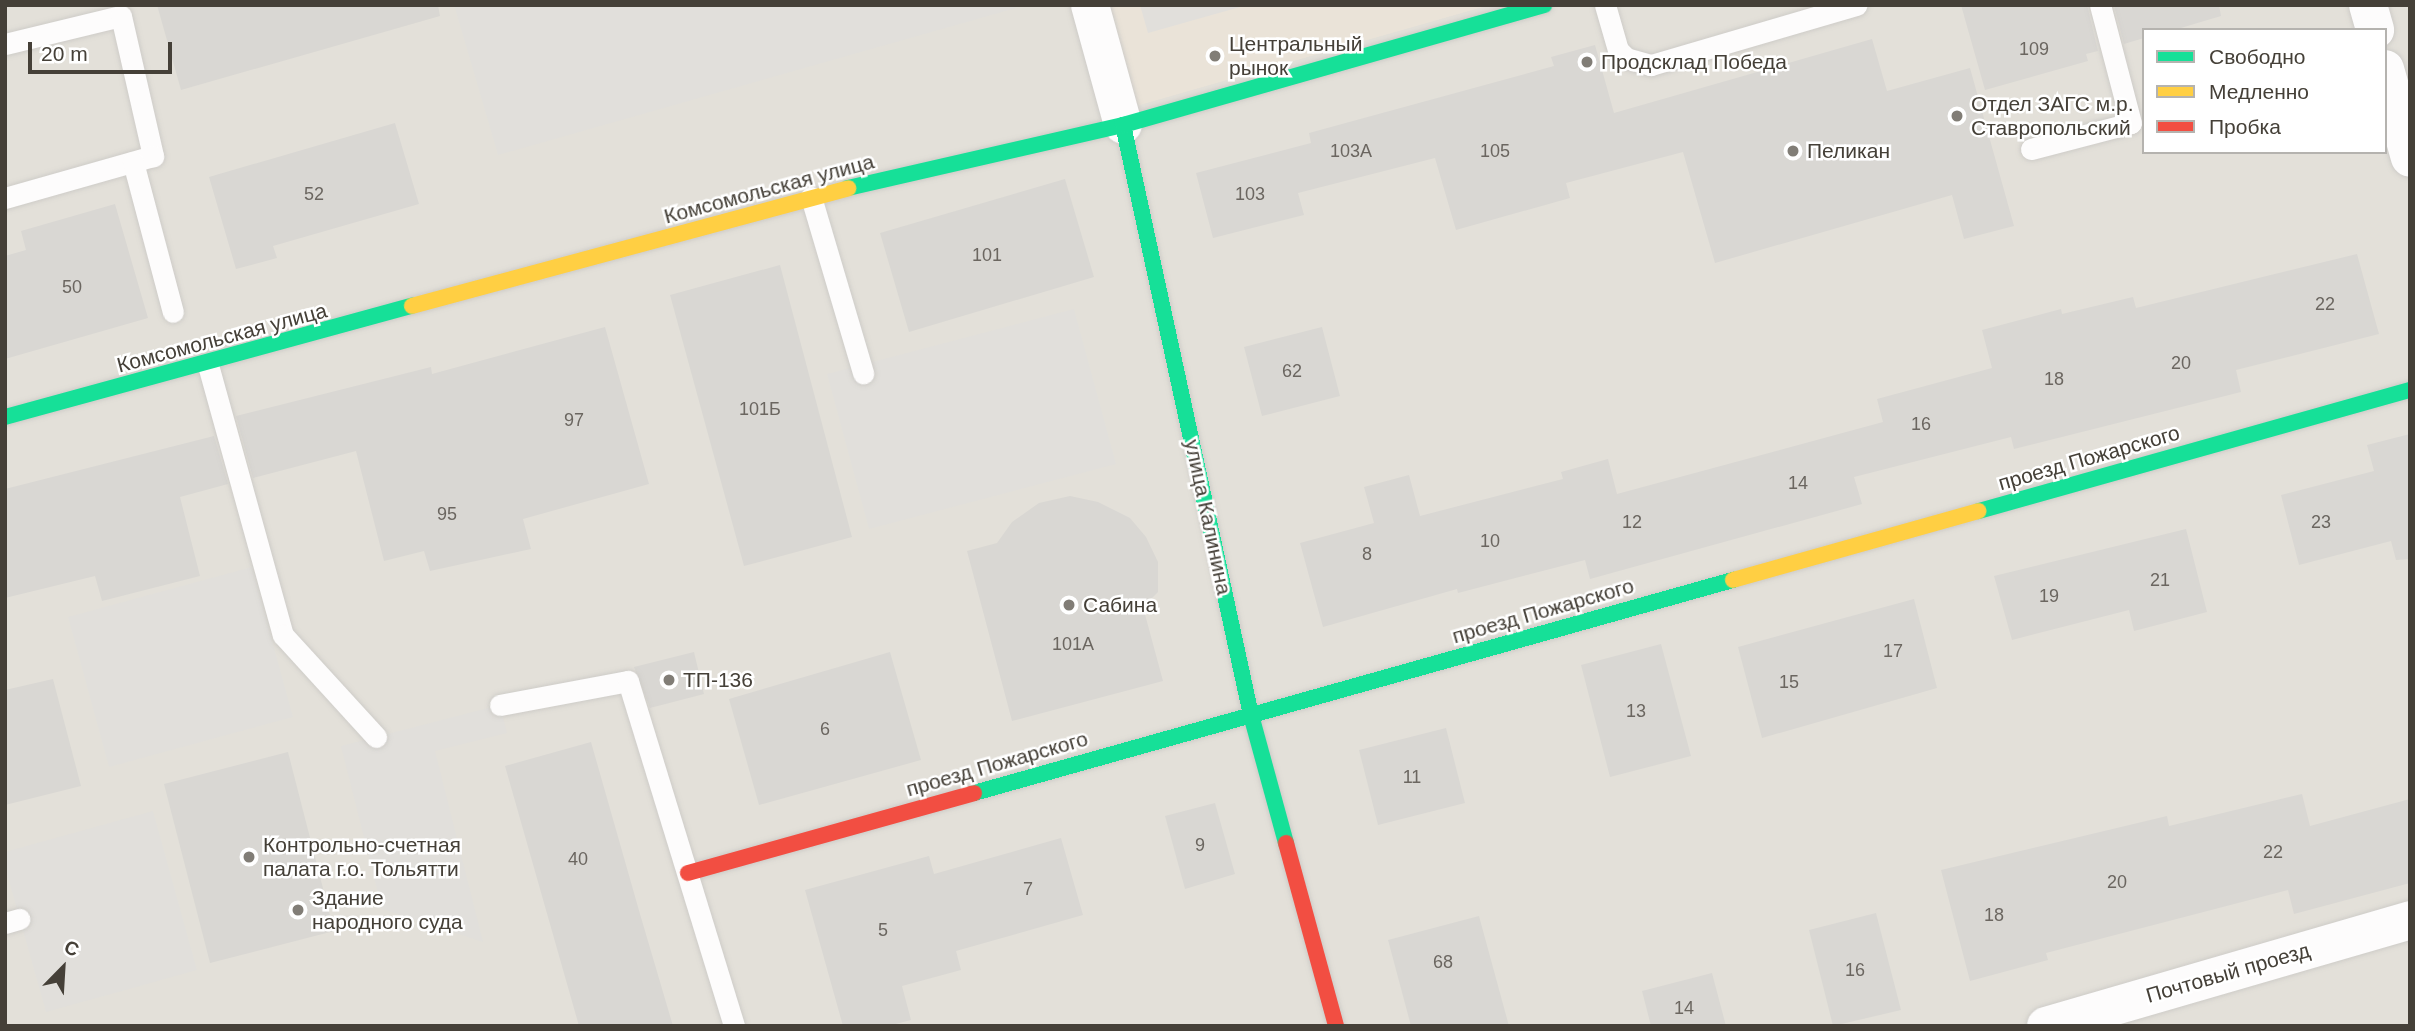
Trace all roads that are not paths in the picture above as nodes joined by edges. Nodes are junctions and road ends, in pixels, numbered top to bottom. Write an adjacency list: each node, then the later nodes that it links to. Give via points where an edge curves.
1 (1090, 5): 10 (street, улица Калинина)
2 (1544, 5): 10 (street, Комсомольская улица)
3 (1605, 5): 4 (lane, via 1618,50 1626,58 1651,65)
4 (1856, 5)
5 (2100, 5): 11 (lane, via 2131,123)
6 (2368, 5): 7 (street)
7 (2374, 28)
8 (5, 44): 13 (lane, via 121,16 153,156)
9 (2387, 76): 12 (street)
10 (1123, 125): 14 (street, Комсомольская улица); 22 (street, улица Калинина)
11 (2031, 149)
12 (2410, 158)
13 (133, 162): 15 (lane); 16 (lane)
14 (811, 197): 17 (street, Комсомольская улица); 18 (lane)
15 (5, 198)
16 (173, 312)
17 (208, 365): 20 (street, Комсомольская улица); 23 (lane, via 272,619)
18 (863, 373)
19 (2410, 390): 22 (street, проезд Пожарского)
20 (5, 417)
21 (500, 705): 24 (lane, via 628,681)
22 (1251, 715): 24 (street, проезд Пожарского); 27 (street, улица Калинина)
23 (376, 737)
24 (688, 873): 26 (lane)
25 (2410, 920): 28 (street, Почтовый проезд)
26 (734, 1026)
27 (1336, 1026)
28 (2046, 1026)

